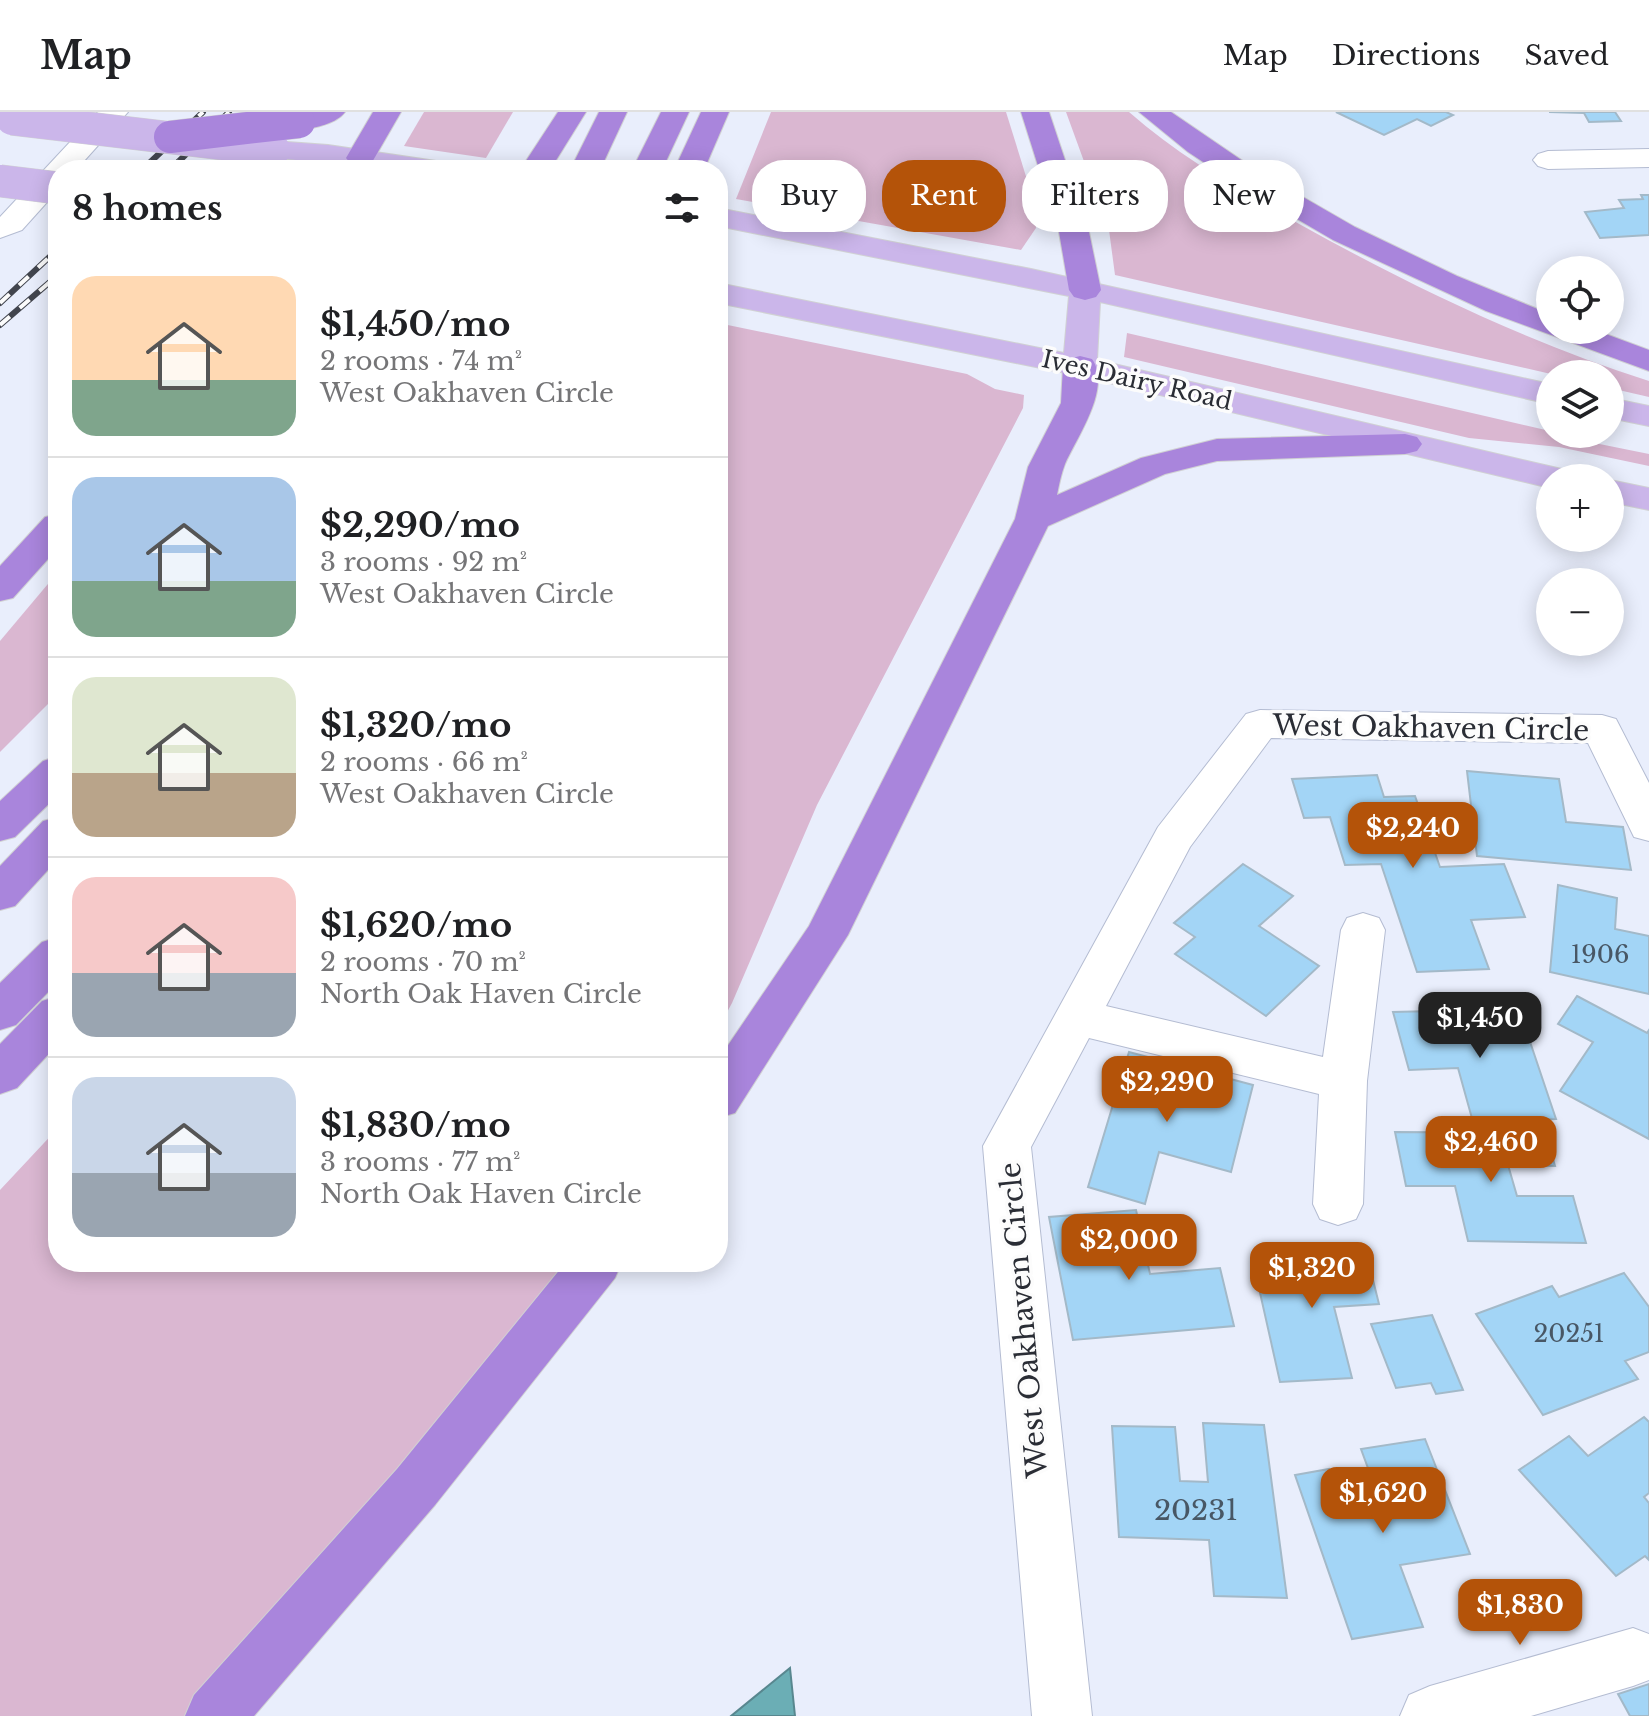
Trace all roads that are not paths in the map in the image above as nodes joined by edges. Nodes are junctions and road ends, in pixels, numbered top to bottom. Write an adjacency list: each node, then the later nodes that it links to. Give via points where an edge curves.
1 (114, 112): 13 (street)
2 (331, 112): 11 (highway, bridge, via 299,122)
3 (387, 112): 15 (highway)
4 (572, 112): 16 (highway)
5 (613, 112): 17 (highway)
6 (675, 112): 18 (highway)
7 (715, 112): 19 (highway)
8 (1035, 112): 26 (highway, via 1074,232)
9 (1153, 112): 28 (highway, via 1209,153 1336,228)
10 (6, 119): 11 (main road, bridge)
11 (170, 137): 14 (main road, bridge)
12 (1649, 158): 20 (street)
13 (72, 160)
14 (333, 160)
15 (358, 160)
16 (541, 160)
17 (590, 160)
18 (652, 160)
19 (693, 160)
20 (1548, 160)
21 (48, 180): 22 (main road, bridge)
22 (0, 181)
23 (48, 186): 25 (street)
24 (728, 219): 26 (main road)
25 (0, 229)
26 (1085, 290): 31 (main road); 32 (main road)
27 (728, 295): 31 (main road, Ives Dairy Road)
28 (1536, 319)
29 (1602, 344): 30 (highway)
30 (1649, 361)
31 (1080, 366): 35 (main road, Ives Dairy Road); 39 (highway, via 1078,403 1046,467)
32 (1536, 391)
33 (1624, 411): 34 (main road)
34 (1649, 416)
35 (1405, 444): 36 (main road, Ives Dairy Road); 39 (highway, via 1217,450 1153,466)
36 (1536, 474)
37 (1624, 494): 38 (main road)
38 (1649, 499)
39 (1033, 519): 54 (highway, via 826,935)
40 (48, 536): 41 (highway)
41 (0, 589)
42 (48, 780): 43 (highway)
43 (0, 826)
44 (1649, 826): 50 (street, West Oakhaven Circle, via 1602,729 1260,724 1173,838)
45 (48, 843): 46 (highway)
46 (0, 894)
47 (1363, 930): 53 (street)
48 (48, 964): 49 (highway)
49 (0, 1012)
50 (1077, 1017): 53 (street); 59 (street, West Oakhaven Circle, via 1007,1146)
51 (48, 1025): 52 (highway)
52 (0, 1075)
53 (1343, 1081): 55 (street)
54 (728, 1084)
55 (1338, 1204)
56 (589, 1272): 58 (highway, via 416,1487)
57 (1633, 1657): 60 (street)
58 (215, 1716)
59 (1062, 1716)
60 (1430, 1716)

